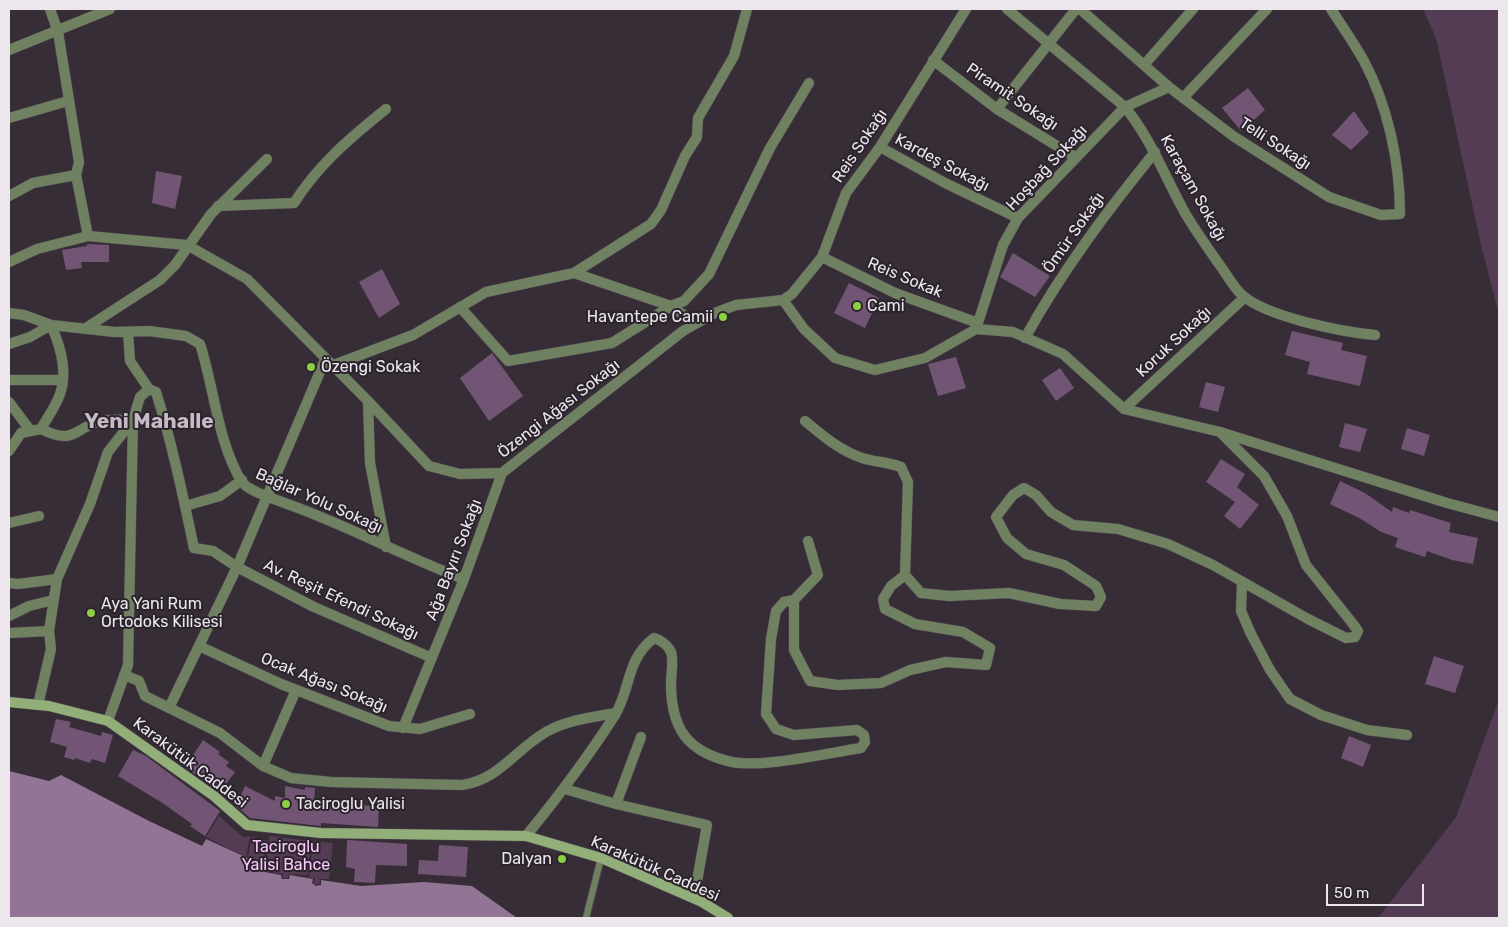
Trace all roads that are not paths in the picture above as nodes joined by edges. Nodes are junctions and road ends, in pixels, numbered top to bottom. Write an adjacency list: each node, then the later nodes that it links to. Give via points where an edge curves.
1 (50, 9): 11 (street)
2 (110, 9): 11 (street)
3 (747, 9): 36 (street, via 734,56 698,118 697,137 661,210 651,224)
4 (966, 9): 14 (street, Reis Sokağı)
5 (1007, 9): 12 (street, Karaçam Sokağı)
6 (1076, 9): 12 (street)
7 (1080, 9): 15 (street, Telli Sokağı)
8 (1193, 9): 15 (street)
9 (1267, 9): 18 (street)
10 (1331, 9): 18 (street, Telli Sokağı, via 1364,62 1389,124 1400,214 1381,215 1329,197 1234,136)
11 (58, 32): 13 (street); 19 (street)
12 (1048, 43): 20 (street, Karaçam Sokağı); 22 (street)
13 (9, 50)
14 (933, 60): 22 (street, Piramit Sokağı); 24 (street, Reis Sokağı)
15 (1144, 65): 17 (street, Telli Sokağı)
16 (809, 84): 39 (street, via 770,148 709,274 684,301)
17 (1168, 87): 18 (street, Telli Sokağı); 20 (street, Hoşbağ Sokağı)
18 (1183, 98)
19 (68, 101): 23 (street); 28 (street, via 79,162)
20 (1125, 107): 25 (street, Karaçam Sokağı); 26 (street, Hoşbağ Sokağı)
21 (386, 109): 30 (street, via 341,145 294,203)
22 (998, 109): 26 (street, Piramit Sokağı)
23 (9, 118)
24 (880, 146): 31 (street, Kardeş Sokağı); 34 (street, Reis Sokağı, via 846,193)
25 (1155, 152): 37 (street, Karaçam Sokağı, via 1186,214); 48 (street, Ömür Sokağı, via 1071,260)
26 (1075, 157): 31 (street, Hoşbağ Sokağı)
27 (267, 159): 30 (street)
28 (76, 176): 29 (street, via 33,183); 32 (street)
29 (9, 196)
30 (218, 206): 33 (street)
31 (1018, 218): 44 (street, Hoşbağ Sokağı, via 1003,245)
32 (88, 236): 33 (street); 35 (street, via 38,249)
33 (187, 245): 45 (street, via 175,265 160,280); 50 (street, Özengi Ağası Sokağı, via 247,280)
34 (822, 257): 38 (street, Reis Sokağı, via 792,294); 44 (street, Reis Sokak, via 895,293)
35 (9, 262)
36 (574, 273): 39 (street); 40 (street, via 486,292)
37 (1245, 297): 47 (street, Karaçam Sokağı, via 1290,317); 56 (street, Koruk Sokağı)
38 (783, 300): 42 (street, Özengi Ağası Sokağı, via 736,305); 44 (street, via 804,329 835,358 875,370 924,358)
39 (672, 306): 40 (street, via 612,343 508,360); 42 (street)
40 (460, 307): 50 (street, via 413,335)
41 (9, 313): 43 (street, Bağlar Yolu Sokağı, via 24,314)
42 (695, 323): 63 (street, Özengi Ağası Sokağı)
43 (51, 325): 45 (street, Bağlar Yolu Sokağı); 49 (street); 52 (street, via 59,344)
44 (977, 326): 48 (street, Reis Sokak, via 1013,332)
45 (86, 328): 46 (street, Bağlar Yolu Sokağı)
46 (128, 332): 53 (street, via 130,361); 64 (street, Bağlar Yolu Sokağı, via 186,336 200,344 231,462)
47 (1375, 335)
48 (1025, 338): 56 (street, Reis Sokak, via 1063,354)
49 (9, 344)
50 (328, 363): 54 (street, Özengi Ağası Sokağı); 65 (street)
51 (9, 380): 52 (street)
52 (62, 380): 59 (street, via 61,393)
53 (149, 389): 57 (street, via 140,396); 66 (street, via 156,392 164,416)
54 (368, 401): 63 (street, Özengi Ağası Sokağı, via 429,466 460,474); 71 (street, via 370,463)
55 (9, 402): 60 (street)
56 (1124, 409): 61 (street)
57 (133, 420): 59 (street, via 104,420 61,438); 74 (street, via 108,452 90,504); 85 (street, via 128,665)
58 (805, 421): 73 (street, via 837,447 900,467 908,482)
59 (41, 429): 60 (street)
60 (30, 430): 62 (street, via 21,433)
61 (1220, 432): 68 (street); 76 (street, via 1264,476 1287,516 1306,566 1358,631 1355,637 1346,638)
62 (9, 451)
63 (502, 473): 75 (street, Ağa Bayırı Sokağı)
64 (242, 480): 65 (street, Bağlar Yolu Sokağı); 66 (street, via 220,496)
65 (266, 496): 71 (street, Bağlar Yolu Sokağı, via 322,516); 72 (street)
66 (185, 506): 72 (street, Av. Reşit Efendi Sokağı, via 194,548 213,551)
67 (39, 516): 69 (street)
68 (1499, 517)
69 (9, 523)
70 (808, 541): 79 (street, via 818,574)
71 (386, 547): 75 (street, Bağlar Yolu Sokağı)
72 (237, 568): 83 (street); 84 (street, Av. Reşit Efendi Sokağı, via 314,607)
73 (905, 575): 76 (street, via 921,593 949,596 1010,593 1060,604 1096,606 1101,597 1096,586 1064,564 1026,554 1007,538 996,518 1013,495 1024,488 1036,495 1051,512 1073,525 1118,529 1168,544); 79 (street, via 890,586 883,599 885,609 915,624 971,636 990,648 986,664 946,662 910,670 881,683 838,685 810,681 794,650)
74 (57, 579): 77 (street); 78 (street)
75 (464, 580): 84 (street, Ağa Bayırı Sokağı)
76 (1242, 582): 94 (street, via 1241,611 1250,634 1290,698 1321,715 1367,730)
77 (9, 583)
78 (53, 600): 80 (street, via 29,606); 81 (street)
79 (794, 600): 90 (street, via 784,602 776,612 766,714 776,729 794,735 857,730 864,735 865,742 861,748 756,764 731,762 701,751 682,734 671,706 671,652 661,640 654,638 642,647)
80 (9, 616)
81 (48, 631): 82 (street); 88 (street, via 51,649)
82 (9, 633)
83 (199, 646): 86 (street, Ocak Ağası Sokağı); 89 (street)
84 (432, 658): 93 (street, Ağa Bayırı Sokağı)
85 (124, 675): 89 (street, via 139,681 145,696); 92 (street)
86 (296, 690): 93 (street, Ocak Ağası Sokağı, via 356,715); 96 (street)
87 (9, 702): 88 (main road, Karakütük Caddesi)
88 (38, 705): 92 (main road, Karakütük Caddesi)
89 (169, 708): 96 (street, via 220,734)
90 (616, 712): 96 (street, via 581,719 545,732 515,758 478,782 462,785 330,782 291,778); 97 (street)
91 (470, 714): 93 (street, Ocak Ağası Sokağı, via 420,729)
92 (108, 721): 99 (main road, Karakütük Caddesi, via 214,796 247,825 321,833)
93 (404, 728)
94 (1407, 735)
95 (642, 737): 98 (street)
96 (264, 766)
97 (565, 789): 98 (street); 99 (street)
98 (616, 804): 101 (street, via 707,825)
99 (526, 836): 100 (main road, Karakütük Caddesi)
100 (601, 858): 101 (main road, Karakütük Caddesi); 102 (lane)
101 (694, 898): 103 (main road, Karakütük Caddesi)
102 (586, 918)
103 (728, 918)

